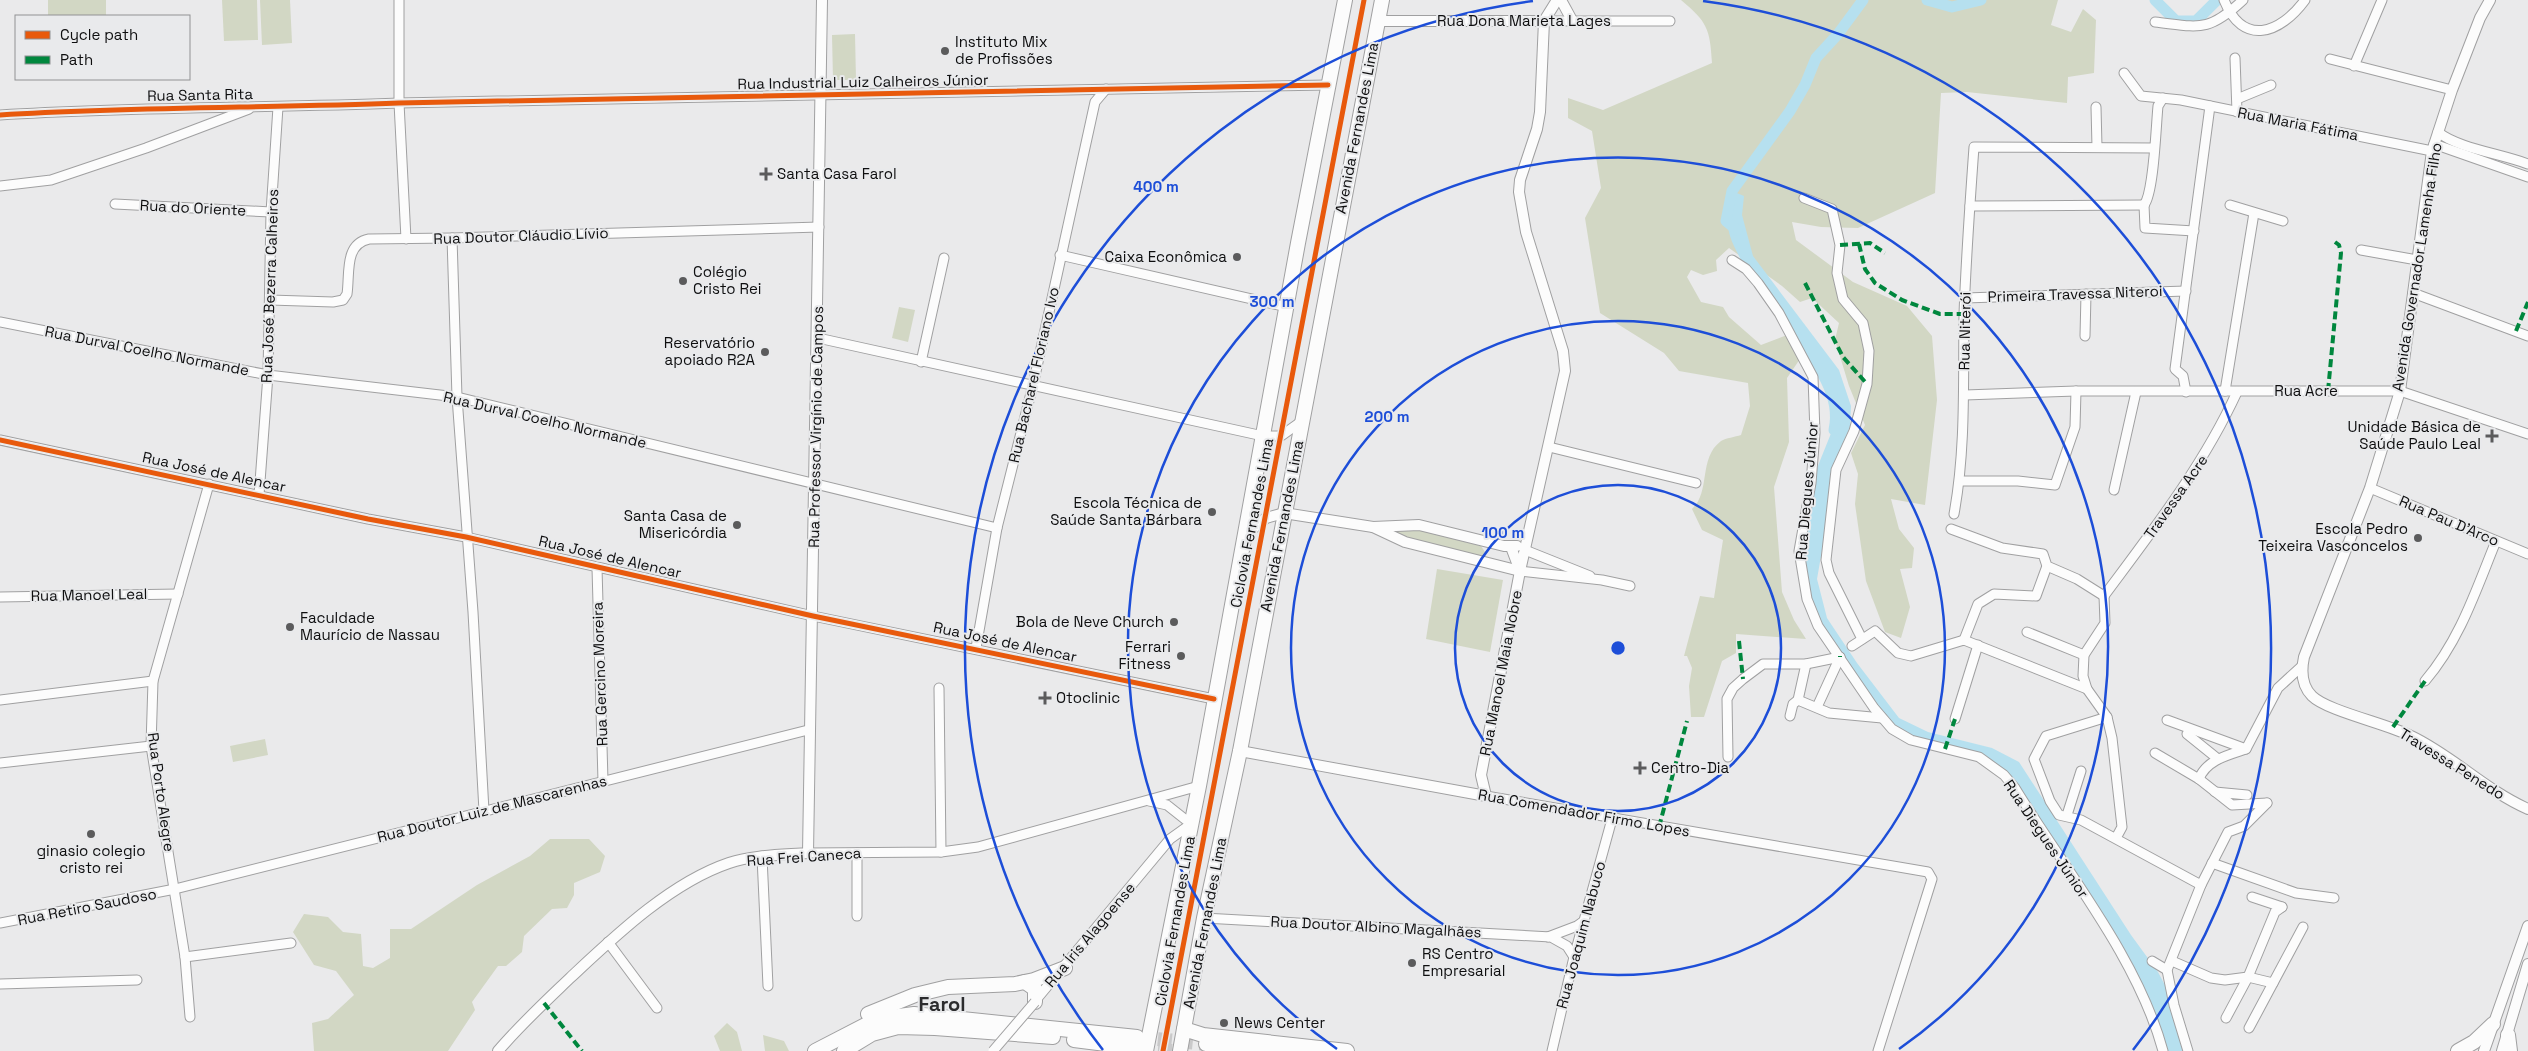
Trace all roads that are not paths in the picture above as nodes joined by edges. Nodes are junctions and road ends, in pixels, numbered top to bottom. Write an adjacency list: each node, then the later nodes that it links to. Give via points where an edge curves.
1 (399, 0): 30 (street)
2 (822, 0): 26 (street, Rua Professor Virgínio de Campos)
3 (1345, 0): 21 (main road)
4 (1382, 0): 12 (main road, Avenida Fernandes Lima)
5 (1559, 0): 13 (street, Rua Manoel Maia Nobre); 15 (street)
6 (2224, 0): 11 (street)
7 (2243, 0): 11 (street)
8 (2305, 0): 11 (street, via 2294,15 2265,31 2242,27)
9 (2382, 0): 19 (street)
10 (2490, 0): 25 (street, Avenida Governador Lamenha Filho)
11 (2229, 13): 16 (street, via 2216,23 2206,25)
12 (1378, 21): 13 (street, Rua Dona Marieta Lages); 82 (main road, Avenida Fernandes Lima)
13 (1544, 21): 15 (street, Rua Dona Marieta Lages); 86 (street, Rua Manoel Maia Nobre, via 1540,112 1518,192 1526,232 1563,351 1565,371)
14 (1670, 21): 15 (street, Rua Dona Marieta Lages)
15 (1573, 22)
16 (2155, 22)
17 (2235, 58): 28 (street)
18 (2330, 59): 19 (street)
19 (2354, 66): 25 (street)
20 (2124, 73): 27 (street, Rua Maria Fátima, via 2141,96)
21 (1328, 84): 24 (street, Rua Industrial Luiz Calheiros Júnior); 66 (main road)
22 (2272, 85): 28 (street)
23 (1082, 89): 24 (street, Rua Industrial Luiz Calheiros Júnior); 26 (street, Rua Industrial Luiz Calheiros Júnior); 29 (street)
24 (1106, 89): 29 (street, Rua Bacharel Floriano Ivo)
25 (2452, 90): 37 (street, Avenida Governador Lamenha Filho)
26 (821, 96): 30 (street, Rua Industrial Luiz Calheiros Júnior); 52 (street, Rua Professor Virgínio de Campos)
27 (2163, 98): 31 (street, Rua Maria Fátima); 39 (street, via 2158,106)
28 (2237, 99): 35 (street)
29 (1095, 102): 57 (street, Rua Bacharel Floriano Ivo)
30 (399, 103): 33 (street, Rua Santa Rita); 55 (street)
31 (2210, 106): 35 (street, Rua Maria Fátima); 53 (street)
32 (256, 107): 33 (street, Rua Santa Rita); 36 (street, Rua Santa Rita, via 104,108); 43 (street, via 51,180)
33 (278, 107): 49 (street, Rua José Bezerra Calheiros)
34 (2096, 107): 38 (street)
35 (2237, 112): 40 (street, Rua Maria Fátima)
36 (0, 115)
37 (2438, 132): 40 (street, Avenida Governador Lamenha Filho); 41 (street, via 2470,147)
38 (2097, 147): 39 (street); 48 (street, Rua Niterói, via 1974,146)
39 (2154, 148): 46 (street, via 2149,193)
40 (2433, 148): 42 (street, Rua Maria Fátima); 60 (street, Avenida Governador Lamenha Filho)
41 (2528, 164)
42 (2528, 177)
43 (0, 186)
44 (1804, 198): 115 (street, via 1832,210 1840,245 1837,273 1843,299 1863,323 1869,351 1867,384 1854,431 1836,470 1826,560 1829,573)
45 (115, 204): 49 (street, Rua do Oriente)
46 (2144, 205): 48 (street); 53 (street, via 2145,228)
47 (2230, 205): 50 (street)
48 (1970, 206): 64 (street, Rua Niterói)
49 (271, 212): 65 (street, Rua José Bezerra Calheiros)
50 (2254, 213): 51 (street); 75 (street)
51 (2283, 221)
52 (819, 227): 54 (street, Rua Doutor Cláudio Lívio); 70 (street, Rua Professor Virgínio de Campos)
53 (2194, 231): 61 (street)
54 (452, 238): 55 (street, Rua Doutor Cláudio Lívio); 81 (street)
55 (406, 239): 65 (street, Rua Doutor Cláudio Lívio, via 369,239 354,246 347,294 343,300)
56 (2361, 250): 60 (street)
57 (1060, 255): 66 (street); 73 (street, Rua Bacharel Floriano Ivo)
58 (944, 258): 71 (street)
59 (1732, 260): 121 (street, Rua Diegues Júnior, via 1746,269 1780,313 1813,377 1815,433 1811,483 1799,551 1801,575 1818,626)
60 (2416, 260): 62 (street, Avenida Governador Lamenha Filho)
61 (2186, 291): 63 (street, Primeira Travessa Niteroi); 78 (street, via 2175,369 2182,376)
62 (2413, 293): 69 (street); 76 (street, Avenida Governador Lamenha Filho)
63 (2086, 294): 64 (street, Primeira Travessa Niteroi); 68 (street)
64 (1965, 298): 80 (street, Rua Niterói)
65 (270, 300): 72 (street, Rua José Bezerra Calheiros)
66 (1286, 307): 84 (main road)
67 (0, 322): 72 (street, Rua Durval Coelho Normande)
68 (2085, 336)
69 (2528, 336)
70 (818, 338): 71 (street); 88 (street, Rua Professor Virgínio de Campos)
71 (921, 362): 73 (street)
72 (268, 375): 81 (street, Rua Durval Coelho Normande); 93 (street, Rua José Bezerra Calheiros)
73 (1033, 385): 84 (street); 97 (street, Rua Bacharel Floriano Ivo)
74 (2076, 391): 77 (street, Rua Acre); 80 (street, Rua Acre); 87 (street, via 2075,428 2053,486 2018,481)
75 (2225, 391): 78 (street, Rua Acre); 79 (street, Rua Acre)
76 (2400, 391): 79 (street, Rua Acre); 83 (street, Rua Acre); 91 (street, Avenida Governador Lamenha Filho)
77 (2136, 392): 78 (street, Rua Acre); 92 (street)
78 (2186, 392)
79 (2237, 392): 111 (street, Travessa Acre, via 2193,474)
80 (1965, 395): 87 (street, Rua Niterói)
81 (457, 398): 88 (street, Rua Durval Coelho Normande); 100 (street)
82 (1302, 421): 84 (street, via 1281,436); 94 (main road, Avenida Fernandes Lima)
83 (2528, 434)
84 (1263, 436): 99 (main road)
85 (0, 440): 90 (street, Rua José de Alencar)
86 (1549, 447): 89 (street); 102 (street, Rua Manoel Maia Nobre)
87 (1960, 481): 95 (street, Rua Niterói)
88 (813, 483): 97 (street, Rua Durval Coelho Normande); 113 (street, Rua Professor Virgínio de Campos)
89 (1696, 483)
90 (209, 484): 93 (street, Rua José de Alencar); 110 (street, Rua Porto Alegre)
91 (2370, 488): 101 (street, Rua Pau D'Arco); 123 (street, Avenida Governador Lamenha Filho)
92 (2114, 490)
93 (259, 495): 100 (street, Rua José de Alencar)
94 (1284, 513): 96 (street); 99 (street, via 1266,518); 142 (main road, Avenida Fernandes Lima)
95 (1954, 514)
96 (1373, 527): 103 (street, via 1419,525); 107 (street, via 1414,545)
97 (998, 528): 119 (street, Rua Bacharel Floriano Ivo)
98 (1951, 529): 105 (street, via 2002,548 2043,554)
99 (1246, 534): 129 (main road)
100 (466, 537): 106 (street, Rua José de Alencar); 158 (street)
101 (2496, 541): 104 (street, Rua Pau D'Arco); 126 (street, via 2461,627)
102 (1527, 545): 103 (street); 107 (street, Rua Manoel Maia Nobre); 108 (street)
103 (1511, 547): 107 (street, Rua Manoel Maia Nobre)
104 (2528, 554)
105 (2047, 566): 111 (street); 116 (street, via 2036,596 1994,594 1978,604)
106 (597, 568): 113 (street, Rua José de Alencar); 150 (street, Rua Gercino Moreira)
107 (1520, 571): 108 (street); 148 (street, Rua Manoel Maia Nobre)
108 (1602, 580): 109 (street)
109 (1630, 586)
110 (178, 594): 112 (street, Rua Manoel Leal); 125 (street, Rua Porto Alegre)
111 (2104, 596): 120 (street, via 2105,623)
112 (0, 597)
113 (813, 616): 119 (street, Rua José de Alencar); 138 (street, Rua Professor Virgínio de Campos)
114 (2027, 632): 120 (street)
115 (1862, 639): 116 (street, via 1875,631 1898,653 1911,656); 118 (street)
116 (1964, 640): 117 (street)
117 (1978, 645): 128 (street); 136 (street)
118 (1852, 646)
119 (976, 648): 129 (street, Rua José de Alencar)
120 (2084, 655): 128 (street, via 2083,676)
121 (1840, 657): 122 (street); 132 (street); 135 (street, Rua Diegues Júnior)
122 (1806, 664): 131 (street); 144 (street, via 1763,664 1733,688 1727,699)
123 (2302, 666): 124 (street, Avenida Governador Lamenha Filho); 141 (street, via 2278,688)
124 (2302, 678): 157 (street, Travessa Penedo, via 2305,687 2317,700 2412,736 2490,789)
125 (153, 681): 130 (street); 140 (street, Rua Porto Alegre)
126 (2425, 681)
127 (939, 688): 163 (street)
128 (2087, 688): 134 (street)
129 (1214, 699): 151 (main road)
130 (0, 700)
131 (1798, 700): 132 (street); 133 (street, via 1793,704)
132 (1817, 707): 135 (street, via 1829,713)
133 (1790, 716)
134 (2107, 717): 159 (street, via 2046,736 2034,759 2050,801); 162 (street, via 2122,827)
135 (1882, 718): 217 (street, Rua Diegues Júnior, via 1892,729 1911,740 1979,757 2004,775 2015,788 2138,985 2149,1006)
136 (1955, 719)
137 (2167, 720): 141 (street)
138 (808, 730): 150 (street, Rua Doutor Luiz de Mascarenhas); 164 (street, Rua Professor Virgínio de Campos)
139 (2187, 734): 145 (street)
140 (151, 746): 146 (street); 170 (street, Rua Porto Alegre)
141 (2246, 749): 145 (street)
142 (1240, 750): 152 (street, Rua Comendador Firmo Lopes); 175 (main road, Avenida Fernandes Lima)
143 (2155, 753): 149 (street)
144 (1728, 757)
145 (2218, 759): 149 (street, via 2201,772)
146 (0, 763)
147 (2081, 771): 159 (street)
148 (1481, 775): 152 (street, Rua Manoel Maia Nobre); 155 (street, Rua Manoel Maia Nobre)
149 (2199, 779): 153 (street)
150 (603, 781): 158 (street, Rua Doutor Luiz de Mascarenhas)
151 (1199, 786): 156 (street, Rua Frei Caneca); 161 (main road)
152 (1467, 792): 155 (street, Rua Comendador Firmo Lopes)
153 (2215, 792): 154 (street); 167 (street, via 2232,805 2267,803 2244,826 2228,832)
154 (2247, 795)
155 (1486, 796): 160 (street, Rua Comendador Firmo Lopes)
156 (1144, 801): 161 (street, Rua Frei Caneca, via 1167,805); 163 (street, Rua Frei Caneca, via 978,847)
157 (2527, 807)
158 (484, 811): 170 (street, Rua Doutor Luiz de Mascarenhas)
159 (2063, 815): 162 (street, via 2081,820)
160 (1612, 819): 176 (street, Rua Joaquim Nabuco); 216 (street, Rua Comendador Firmo Lopes, via 1928,872 1932,879)
161 (1191, 824): 188 (street, Rua Íris Alagoense, via 1170,839); 206 (main road)
162 (2116, 838): 169 (street)
163 (941, 852): 165 (street, Rua Frei Caneca)
164 (808, 853): 165 (street, Rua Frei Caneca); 166 (street, Rua Frei Caneca)
165 (857, 853): 174 (street)
166 (762, 857): 181 (street, Rua Frei Caneca, via 731,862 705,872 676,889); 195 (street)
167 (2212, 863): 168 (street); 169 (street)
168 (2271, 884): 172 (street, via 2296,893); 173 (street)
169 (2201, 885): 186 (street)
170 (175, 889): 177 (street, Rua Retiro Saudoso); 183 (street, Rua Porto Alegre)
171 (2252, 897): 173 (street)
172 (2334, 898)
173 (2265, 901): 190 (street, via 2282,907 2275,912)
174 (857, 916)
175 (1204, 918): 180 (street, Rua Doutor Albino Magalhães); 202 (main road, Avenida Fernandes Lima)
176 (1584, 920): 180 (street, Rua Doutor Albino Magalhães); 184 (street, Rua Joaquim Nabuco)
177 (0, 923)
178 (2528, 926): 200 (street)
179 (2303, 927): 193 (street)
180 (1548, 937): 184 (street, Rua Doutor Albino Magalhães, via 1560,940)
181 (608, 942): 197 (street); 208 (street, Rua Frei Caneca)
182 (291, 943): 183 (street)
183 (185, 957): 198 (street, Rua Porto Alegre)
184 (1574, 957): 215 (street, Rua Joaquim Nabuco)
185 (2152, 961): 189 (street)
186 (2172, 961): 189 (street); 190 (street, via 2212,978)
187 (2528, 964): 204 (street)
188 (1065, 968): 192 (main road); 196 (street, Rua Íris Alagoense)
189 (2167, 970): 218 (street)
190 (2248, 977): 193 (street); 199 (street)
191 (137, 980): 194 (street)
192 (1024, 982): 196 (main road, via 1035,989); 207 (main road, via 948,987 915,995 866,1015)
193 (2273, 983): 201 (street)
194 (0, 984)
195 (768, 986)
196 (1035, 1002): 211 (street, Rua Íris Alagoense, bridge)
197 (657, 1008)
198 (190, 1017)
199 (2226, 1018)
200 (2493, 1024): 219 (main road, via 2474,1042); 220 (street)
201 (2249, 1028)
202 (1184, 1029): 212 (main road, Avenida Fernandes Lima); 214 (main road, via 1203,1036)
203 (872, 1034): 206 (main road, via 898,1027 935,1028); 209 (main road); 210 (main road)
204 (2508, 1035): 221 (street); 222 (main road)
205 (1206, 1044): 213 (main road)
206 (1140, 1045): 207 (main road, via 914,1014 877,1019)
207 (819, 1049)
208 (498, 1051)
209 (844, 1051)
210 (858, 1051)
211 (993, 1051)
212 (1180, 1051)
213 (1286, 1051)
214 (1347, 1051)
215 (1552, 1051)
216 (1878, 1051)
217 (2163, 1051)
218 (2188, 1051)
219 (2458, 1051)
220 (2484, 1051)
221 (2502, 1051)
222 (2510, 1051)

